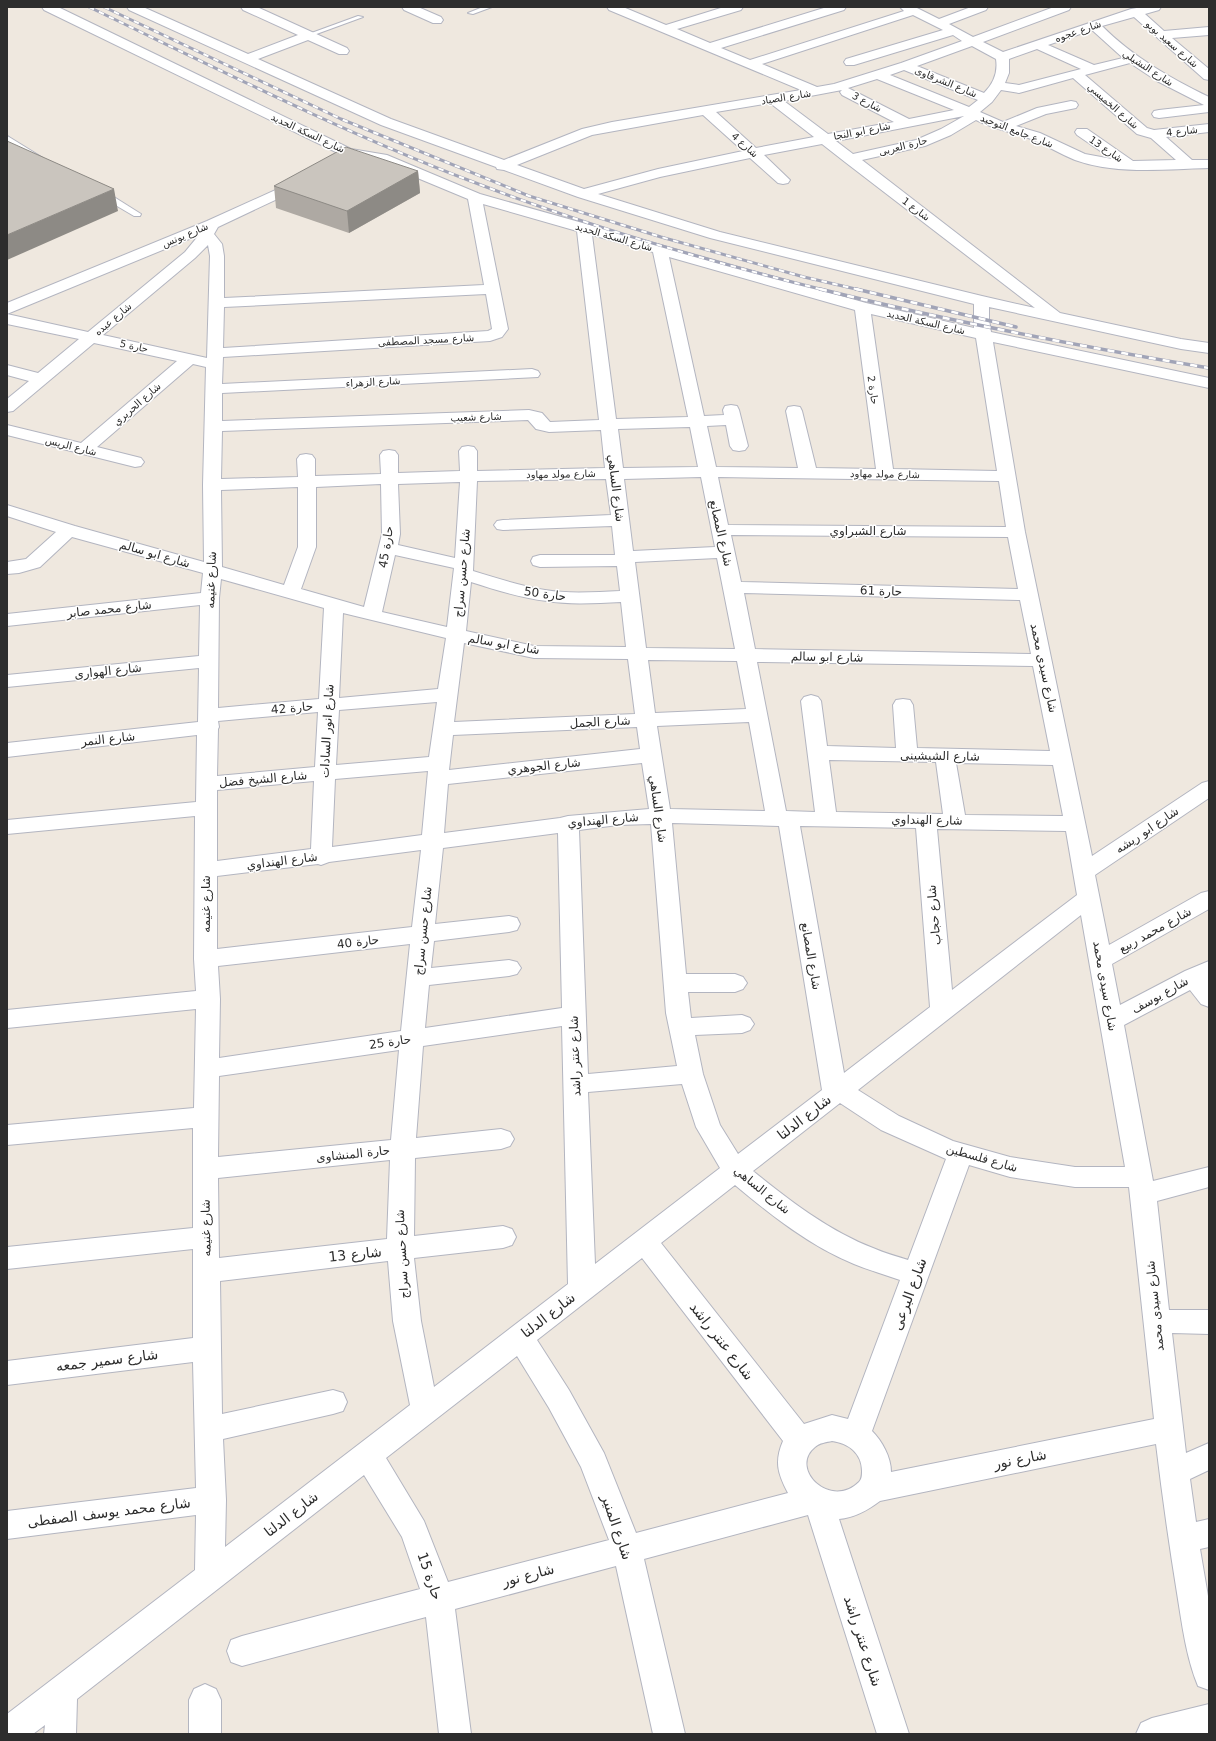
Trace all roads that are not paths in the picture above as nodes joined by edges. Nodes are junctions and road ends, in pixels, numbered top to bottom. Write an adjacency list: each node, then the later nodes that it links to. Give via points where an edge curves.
1 (48, 7): 63 (street, شارع السكة الحديد, via 297,128)
2 (247, 7): 26 (street)
3 (408, 7): 18 (street)
4 (489, 7): 15 (lane)
5 (613, 7): 16 (street)
6 (650, 7): 16 (street)
7 (737, 7): 23 (street)
8 (840, 7): 30 (street)
9 (982, 7): 20 (street)
10 (1065, 7): 28 (street, شارع الصياد)
11 (1155, 7): 14 (street, شارع عجوه)
12 (141, 8): 35 (street)
13 (910, 8): 20 (street); 38 (street)
14 (1135, 12): 21 (street, شارع عجوه); 22 (street, شارع سعيد بوبو)
15 (471, 13)
16 (628, 13): 23 (street)
17 (360, 17): 26 (lane)
18 (437, 20)
19 (1183, 21): 22 (street)
20 (939, 23): 24 (street)
21 (1094, 24): 29 (street, شارع عجوه); 36 (street, شارع النشيلي, via 1111,44)
22 (1150, 25): 27 (street, شارع سعيد بوبو)
23 (665, 29): 30 (street)
24 (954, 31): 28 (street); 37 (street)
25 (1209, 31): 27 (street)
26 (308, 35): 31 (street); 35 (street)
27 (1162, 35): 33 (street, شارع سعيد بوبو)
28 (973, 41): 34 (street); 39 (street, شارع الصياد)
29 (1038, 45): 34 (street, شارع عجوه); 40 (street)
30 (710, 47): 38 (street)
31 (343, 51)
32 (1203, 54): 33 (street)
33 (1185, 55): 43 (street, شارع سعيد بوبو)
34 (1002, 58): 44 (street, شارع ابو النجا, via 1004,64)
35 (247, 59): 70 (street, via 386,122)
36 (1132, 59): 40 (street); 49 (street, شارع النشيلي, via 1181,89)
37 (850, 62)
38 (750, 64): 45 (street)
39 (906, 66): 42 (street, شارع الصياد); 48 (street, شارع الشرقاوى)
40 (1094, 70): 41 (street)
41 (1076, 74): 44 (street, via 1019,89); 59 (street, شارع الخميسي, via 1142,131)
42 (878, 75): 45 (street, شارع الصياد); 53 (street, شارع جامع التوحيد)
43 (1209, 76)
44 (998, 86): 48 (street, شارع ابو النجا)
45 (818, 92): 47 (street, شارع الصياد)
46 (847, 92): 55 (street, شارع 3)
47 (773, 99): 52 (street, شارع الصياد); 61 (street, شارع 1)
48 (987, 99): 53 (street, شارع ابو النجا)
49 (1209, 102)
50 (1071, 106): 56 (street, via 1042,111)
51 (1209, 108): 54 (street)
52 (706, 110): 62 (street, شارع 4); 70 (street, شارع الصياد, via 587,132)
53 (972, 113): 55 (street, شارع ابو النجا); 56 (street, شارع جامع التوحيد); 64 (street, حارة العربى, via 934,138)
54 (1159, 114)
55 (907, 123): 61 (street, شارع ابو النجا)
56 (1002, 127): 69 (street, شارع جامع التوحيد, via 1035,136 1080,157)
57 (1209, 128): 59 (street, شارع 4)
58 (1082, 132): 69 (street, شارع 13)
59 (1154, 134): 66 (street, شارع الخميسي)
60 (7, 138): 65 (lane)
61 (824, 139): 62 (street, شارع ابو النجا); 64 (street, شارع 1)
62 (754, 153): 72 (street, شارع 4); 74 (street, شارع ابو النجا)
63 (359, 155): 68 (street); 75 (street, شارع السكة الحديد, via 382,158)
64 (850, 159): 85 (street, شارع 1)
65 (48, 162)
66 (1188, 164): 67 (street, شارع جامع التوحيد); 69 (street, شارع جامع التوحيد)
67 (1209, 164)
68 (338, 165)
69 (1131, 165)
70 (502, 166): 74 (street)
71 (317, 175): 78 (street, شارع يونس)
72 (783, 180)
73 (96, 190): 76 (lane)
74 (583, 194): 81 (street, via 715,235)
75 (475, 197): 77 (street, شارع السكة الحديد); 80 (street, شارع مسجد المصطفى)
76 (138, 214)
77 (584, 228): 79 (street, شارع السكة الحديد); 100 (street, شارع الساهي)
78 (210, 229): 82 (street, شارع غنيمه, via 217,250); 84 (street, شارع يونس); 88 (street, شارع عبده, via 190,255)
79 (660, 250): 83 (street, شارع السكة الحديد); 99 (street, شارع المصانع)
80 (492, 288): 82 (street); 91 (street, شارع مسجد المصطفى, via 500,330 490,336)
81 (982, 301): 85 (street); 87 (street, شارع سيدى محمد, via 981,320)
82 (215, 303): 91 (street, شارع غنيمه)
83 (862, 307): 87 (street, شارع السكة الحديد); 112 (street, حارة 2)
84 (7, 309)
85 (1059, 318): 89 (street)
86 (7, 319): 88 (street, حارة 5)
87 (984, 335): 95 (street, شارع السكة الحديد); 114 (street, شارع سيدى محمد)
88 (92, 337): 90 (street, حارة 5); 94 (street, شارع عبده)
89 (1209, 348)
90 (190, 358): 91 (street, حارة 5); 104 (street, شارع الحريري)
91 (214, 358): 96 (street, شارع غنيمه)
92 (7, 370): 94 (street)
93 (532, 374): 96 (street, شارع الزهراء)
94 (42, 379): 97 (street, شارع عبده)
95 (1209, 383)
96 (213, 389): 101 (street, شارع غنيمه)
97 (7, 407)
98 (794, 411): 111 (street)
99 (697, 421): 100 (street, شارع شعيب); 103 (street, شارع شعيب, via 732,415); 109 (street, شارع المصانع)
100 (608, 424): 101 (street, شارع شعيب, via 549,427 529,415); 110 (street, شارع الساهي)
101 (213, 426): 117 (street, شارع غنيمه)
102 (7, 430): 104 (street, شارع الريس)
103 (739, 446)
104 (85, 449): 108 (street, شارع الريس)
105 (468, 451): 113 (street, شارع حسن سراج)
106 (389, 454): 115 (street, حارة 45)
107 (306, 459): 116 (street)
108 (135, 462)
109 (708, 472): 110 (street, شارع مولد مهاود); 111 (street, شارع مولد مهاود); 122 (street, شارع المصانع)
110 (614, 473): 113 (street, شارع مولد مهاود); 119 (street, شارع الساهي)
111 (808, 473): 112 (street, شارع مولد مهاود)
112 (884, 474): 114 (street, شارع مولد مهاود)
113 (469, 476): 115 (street, شارع مولد مهاود); 129 (street, شارع حسن سراج)
114 (1007, 476): 123 (street, شارع سيدى محمد)
115 (390, 478): 116 (street, شارع مولد مهاود); 124 (street, حارة 45, via 391,534)
116 (307, 482): 117 (street, شارع مولد مهاود); 132 (street, via 307,547)
117 (212, 485): 130 (street, شارع غنيمه)
118 (7, 510): 121 (street, شارع ابو سالم)
119 (620, 520): 120 (street); 126 (street, شارع الساهي)
120 (503, 525)
121 (69, 530): 128 (street, via 32,562); 130 (street, شارع ابو سالم)
122 (720, 530): 123 (street, شارع الشبراوي); 125 (street, شارع المصانع)
123 (1016, 532): 133 (street, شارع سيدى محمد)
124 (388, 548): 129 (street, حارة 50); 137 (street, حارة 45)
125 (725, 552): 126 (street); 131 (street, شارع المصانع)
126 (625, 558): 127 (street); 134 (street, شارع الساهي)
127 (540, 561)
128 (7, 568)
129 (464, 569): 134 (street, حارة 50, via 512,588 546,596); 139 (street, شارع حسن سراج)
130 (213, 571): 132 (street, شارع ابو سالم); 135 (street, شارع غنيمه)
131 (733, 587): 133 (street, حارة 61); 141 (street, شارع المصانع)
132 (291, 592): 136 (street, شارع ابو سالم)
133 (1029, 595): 142 (street, شارع سيدى محمد)
134 (629, 596): 140 (street, شارع الساهي)
135 (210, 598): 138 (street, شارع محمد صابر); 143 (street, شارع غنيمه)
136 (334, 604): 137 (street, شارع ابو سالم); 147 (street, شارع انور السادات)
137 (372, 615): 139 (street, شارع ابو سالم)
138 (7, 620)
139 (456, 635): 140 (street, شارع ابو سالم, via 534,652); 145 (street, شارع حسن سراج)
140 (637, 654): 141 (street, شارع ابو سالم); 150 (street, شارع الساهي)
141 (746, 656): 142 (street, شارع ابو سالم); 149 (street, شارع المصانع)
142 (1042, 660): 158 (street, شارع سيدى محمد)
143 (210, 661): 144 (street, شارع الهوارى); 151 (street, شارع غنيمه)
144 (7, 682)
145 (447, 696): 147 (street, حارة 42); 152 (street, شارع حسن سراج)
146 (811, 701): 154 (street)
147 (329, 704): 151 (street, حارة 42); 160 (street, شارع انور السادات)
148 (903, 705): 156 (street)
149 (757, 714): 150 (street, شارع الجمل); 165 (street, شارع المصانع)
150 (645, 720): 152 (street, شارع الجمل); 155 (street, شارع الساهي)
151 (209, 721): 153 (street, شارع النمر); 161 (street, شارع غنيمه)
152 (443, 729): 159 (street, شارع حسن سراج)
153 (7, 750)
154 (818, 754): 156 (street, شارع الشيشينى); 166 (street)
155 (650, 755): 159 (street, شارع الجوهري); 164 (street, شارع الساهي)
156 (908, 755): 157 (street, شارع الشيشينى)
157 (945, 756): 158 (street, شارع الشيشينى); 168 (street)
158 (1062, 758): 170 (street, شارع سيدى محمد)
159 (438, 771): 160 (street, شارع الشيخ فضل); 172 (street, شارع حسن سراج)
160 (325, 773): 161 (street, شارع الشيخ فضل); 173 (street, شارع انور السادات)
161 (208, 784): 163 (street, شارع غنيمه)
162 (1209, 788): 175 (street, شارع ابو ريشه)
163 (206, 808): 171 (street); 174 (street, شارع غنيمه)
164 (661, 816): 165 (street, شارع الهنداوي); 169 (street, شارع الهنداوي); 184 (street, شارع الساهي)
165 (782, 818): 166 (street, شارع الهنداوي); 198 (street, شارع المصانع)
166 (826, 818): 167 (street, شارع الهنداوي)
167 (926, 820): 168 (street, شارع الهنداوي); 188 (street, شارع حجاب)
168 (955, 821): 170 (street, شارع الهنداوي)
169 (568, 823): 172 (street, شارع الهنداوي); 189 (street, شارع عنتر راشد)
170 (1075, 824): 175 (street, شارع سيدى محمد)
171 (7, 827)
172 (433, 842): 173 (street, شارع الهنداوي); 178 (street, شارع حسن سراج)
173 (321, 857): 174 (street, شارع الهنداوي)
174 (207, 870): 179 (street, شارع غنيمه)
175 (1086, 884): 180 (street, شارع سيدى محمد); 188 (street, شارع الدلتا)
176 (1209, 899): 180 (street, شارع محمد ربيع)
177 (509, 924): 178 (street, حارة 40)
178 (422, 934): 179 (street, حارة 40); 183 (street, شارع حسن سراج)
179 (206, 960): 187 (street, شارع غنيمه)
180 (1100, 960): 191 (street, شارع سيدى محمد)
181 (509, 968): 183 (street)
182 (1201, 973): 186 (street); 191 (street, شارع يوسف)
183 (418, 978): 194 (street, شارع حسن سراج)
184 (675, 983): 185 (street); 193 (street, شارع الساهي)
185 (735, 983)
186 (1209, 998)
187 (208, 999): 190 (street); 195 (street, شارع غنيمه)
188 (942, 1011): 198 (street, شارع الدلتا)
189 (574, 1015): 194 (street, حارة 25); 197 (street, شارع عنتر راشد)
190 (7, 1019)
191 (1111, 1021): 207 (street, شارع سيدى محمد)
192 (742, 1024): 193 (street)
193 (680, 1027): 196 (street, شارع الساهي)
194 (412, 1039): 195 (street, حارة 25); 202 (street, شارع حسن سراج)
195 (206, 1069): 199 (street, شارع غنيمه)
196 (691, 1074): 197 (street); 205 (street, شارع الساهي, via 708,1127)
197 (576, 1084): 215 (street, شارع عنتر راشد)
198 (837, 1092): 203 (street, شارع فلسطين, via 890,1123); 205 (street, شارع الدلتا)
199 (206, 1117): 200 (street); 204 (street, شارع غنيمه)
200 (7, 1135)
201 (501, 1140): 202 (street, حارة المنشاوى)
202 (402, 1149): 204 (street, حارة المنشاوى); 211 (street, شارع حسن سراج)
203 (961, 1153): 207 (street, شارع فلسطين, via 1010,1167); 214 (street, شارع البرعى)
204 (205, 1169): 208 (street, شارع غنيمه)
205 (735, 1171): 210 (street, شارع الدلتا); 214 (street, شارع الساهي, via 813,1230 863,1256)
206 (1209, 1177): 207 (street, شارع فلسطين)
207 (1141, 1186): 216 (street, شارع سيدى محمد)
208 (207, 1237): 212 (street); 213 (street, شارع غنيمه)
209 (503, 1237): 211 (street, شارع 13)
210 (644, 1241): 215 (street, شارع الدلتا); 226 (street, شارع عنتر راشد)
211 (401, 1249): 213 (street, شارع 13); 222 (street, شارع حسن سراج, via 407,1326)
212 (7, 1258)
213 (207, 1271): 219 (street, شارع غنيمه)
214 (916, 1274): 225 (street, شارع البرعى)
215 (582, 1289): 218 (street, شارع الدلتا)
216 (1157, 1321): 217 (street); 223 (street, شارع سيدى محمد)
217 (1209, 1322)
218 (520, 1337): 222 (street, شارع الدلتا); 235 (street, شارع المنير, via 559,1398 594,1462)
219 (208, 1348): 220 (street, شارع سمير جمعه); 224 (street, شارع غنيمه)
220 (7, 1373)
221 (333, 1402): 224 (street)
222 (425, 1410): 227 (street, شارع الدلتا)
223 (1169, 1429): 229 (street, شارع سيدى محمد); 230 (street, شارع نور)
224 (208, 1430): 231 (street, شارع غنيمه)
225 (856, 1435): 226 (street, via 845,1430 820,1429); 230 (street, via 868,1446 876,1460 877,1475)
226 (800, 1441): 232 (street, via 792,1458 794,1478 802,1491)
227 (368, 1455): 236 (street, شارع الدلتا); 237 (street, حارة 15, via 414,1531)
228 (1209, 1456): 229 (street)
229 (1174, 1472): 234 (street, شارع سيدى محمد)
230 (872, 1489): 232 (street, via 862,1499 849,1505 834,1506)
231 (211, 1500): 233 (street, شارع محمد يوسف الصفطى); 236 (street, شارع غنيمه)
232 (816, 1501): 235 (street, شارع نور); 248 (street, شارع عنتر راشد)
233 (7, 1525)
234 (1196, 1536): 239 (street, شارع سيدى محمد, via 1198,1627)
235 (627, 1549): 237 (street, شارع نور); 247 (street, شارع المنير)
236 (210, 1577): 240 (street, شارع الدلتا)
237 (439, 1598): 238 (street, شارع نور); 246 (street, حارة 15)
238 (242, 1651)
239 (1209, 1674)
240 (62, 1692): 243 (street, شارع الدلتا); 244 (street)
241 (205, 1700): 245 (street)
242 (1209, 1720): 249 (street)
243 (7, 1734)
244 (60, 1734)
245 (205, 1734)
246 (455, 1734)
247 (669, 1734)
248 (893, 1734)
249 (1152, 1734)

